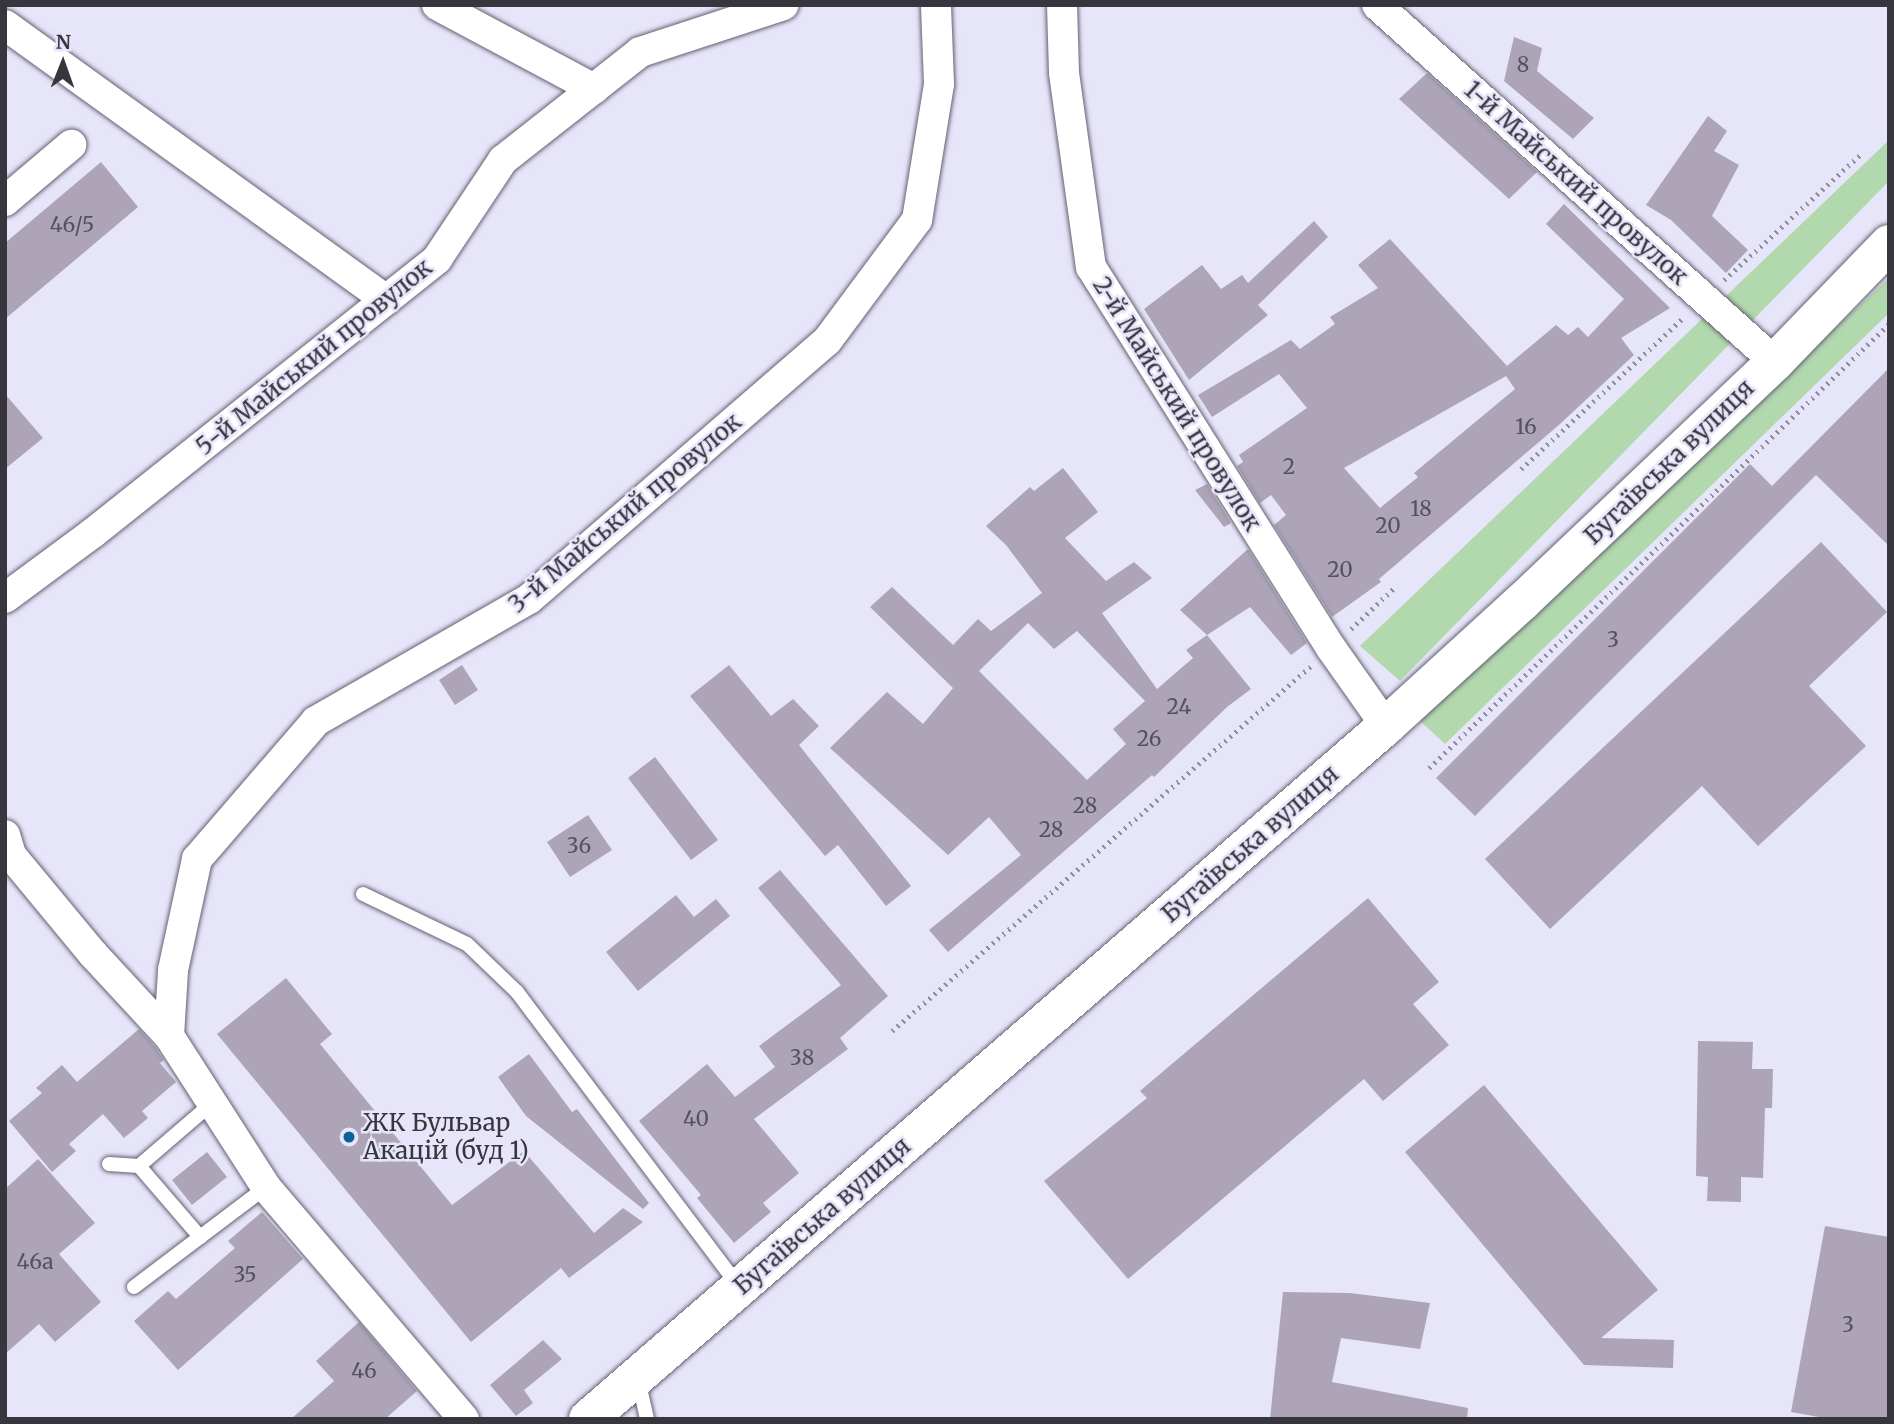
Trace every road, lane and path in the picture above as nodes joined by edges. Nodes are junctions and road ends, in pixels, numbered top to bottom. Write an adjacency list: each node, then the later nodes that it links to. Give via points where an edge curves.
1 (437, 5): 7 (street)
2 (784, 5): 7 (street, 5-й Майський провулок, via 640,52)
3 (936, 5): 22 (street, 3-й Майський провулок, via 939,84 916,220 827,341 529,599 316,721 197,859 173,970)
4 (1062, 5): 16 (street, 2-й Майський провулок, via 1064,73 1091,267)
5 (1377, 5): 13 (street, 1-й Майський провулок)
6 (5, 25): 11 (street)
7 (594, 89): 11 (street, 5-й Майський провулок, via 503,160 437,259)
8 (71, 145): 9 (street)
9 (5, 201)
10 (1889, 244): 13 (main road, Бугаївська вулиця)
11 (386, 300): 15 (street, 5-й Майський провулок)
12 (1889, 324): 18 (path)
13 (1775, 362): 17 (main road, Бугаївська вулиця)
14 (1393, 589): 16 (path)
15 (5, 598)
16 (1331, 648): 17 (street, 2-й Майський провулок); 21 (path)
17 (1386, 726): 29 (main road, Бугаївська вулиця)
18 (1429, 768)
19 (5, 835): 22 (street, via 11,855)
20 (363, 894): 29 (lane, via 467,944 517,992)
21 (892, 1031)
22 (169, 1036): 23 (street)
23 (211, 1104): 25 (lane); 26 (street)
24 (109, 1164): 25 (lane)
25 (139, 1166): 27 (lane)
26 (266, 1187): 27 (lane); 31 (street)
27 (200, 1237): 28 (lane)
28 (134, 1287)
29 (740, 1287): 30 (main road, Бугаївська вулиця)
30 (637, 1377): 32 (main road, Бугаївська вулиця); 33 (lane)
31 (464, 1419)
32 (587, 1419)
33 (647, 1419)

